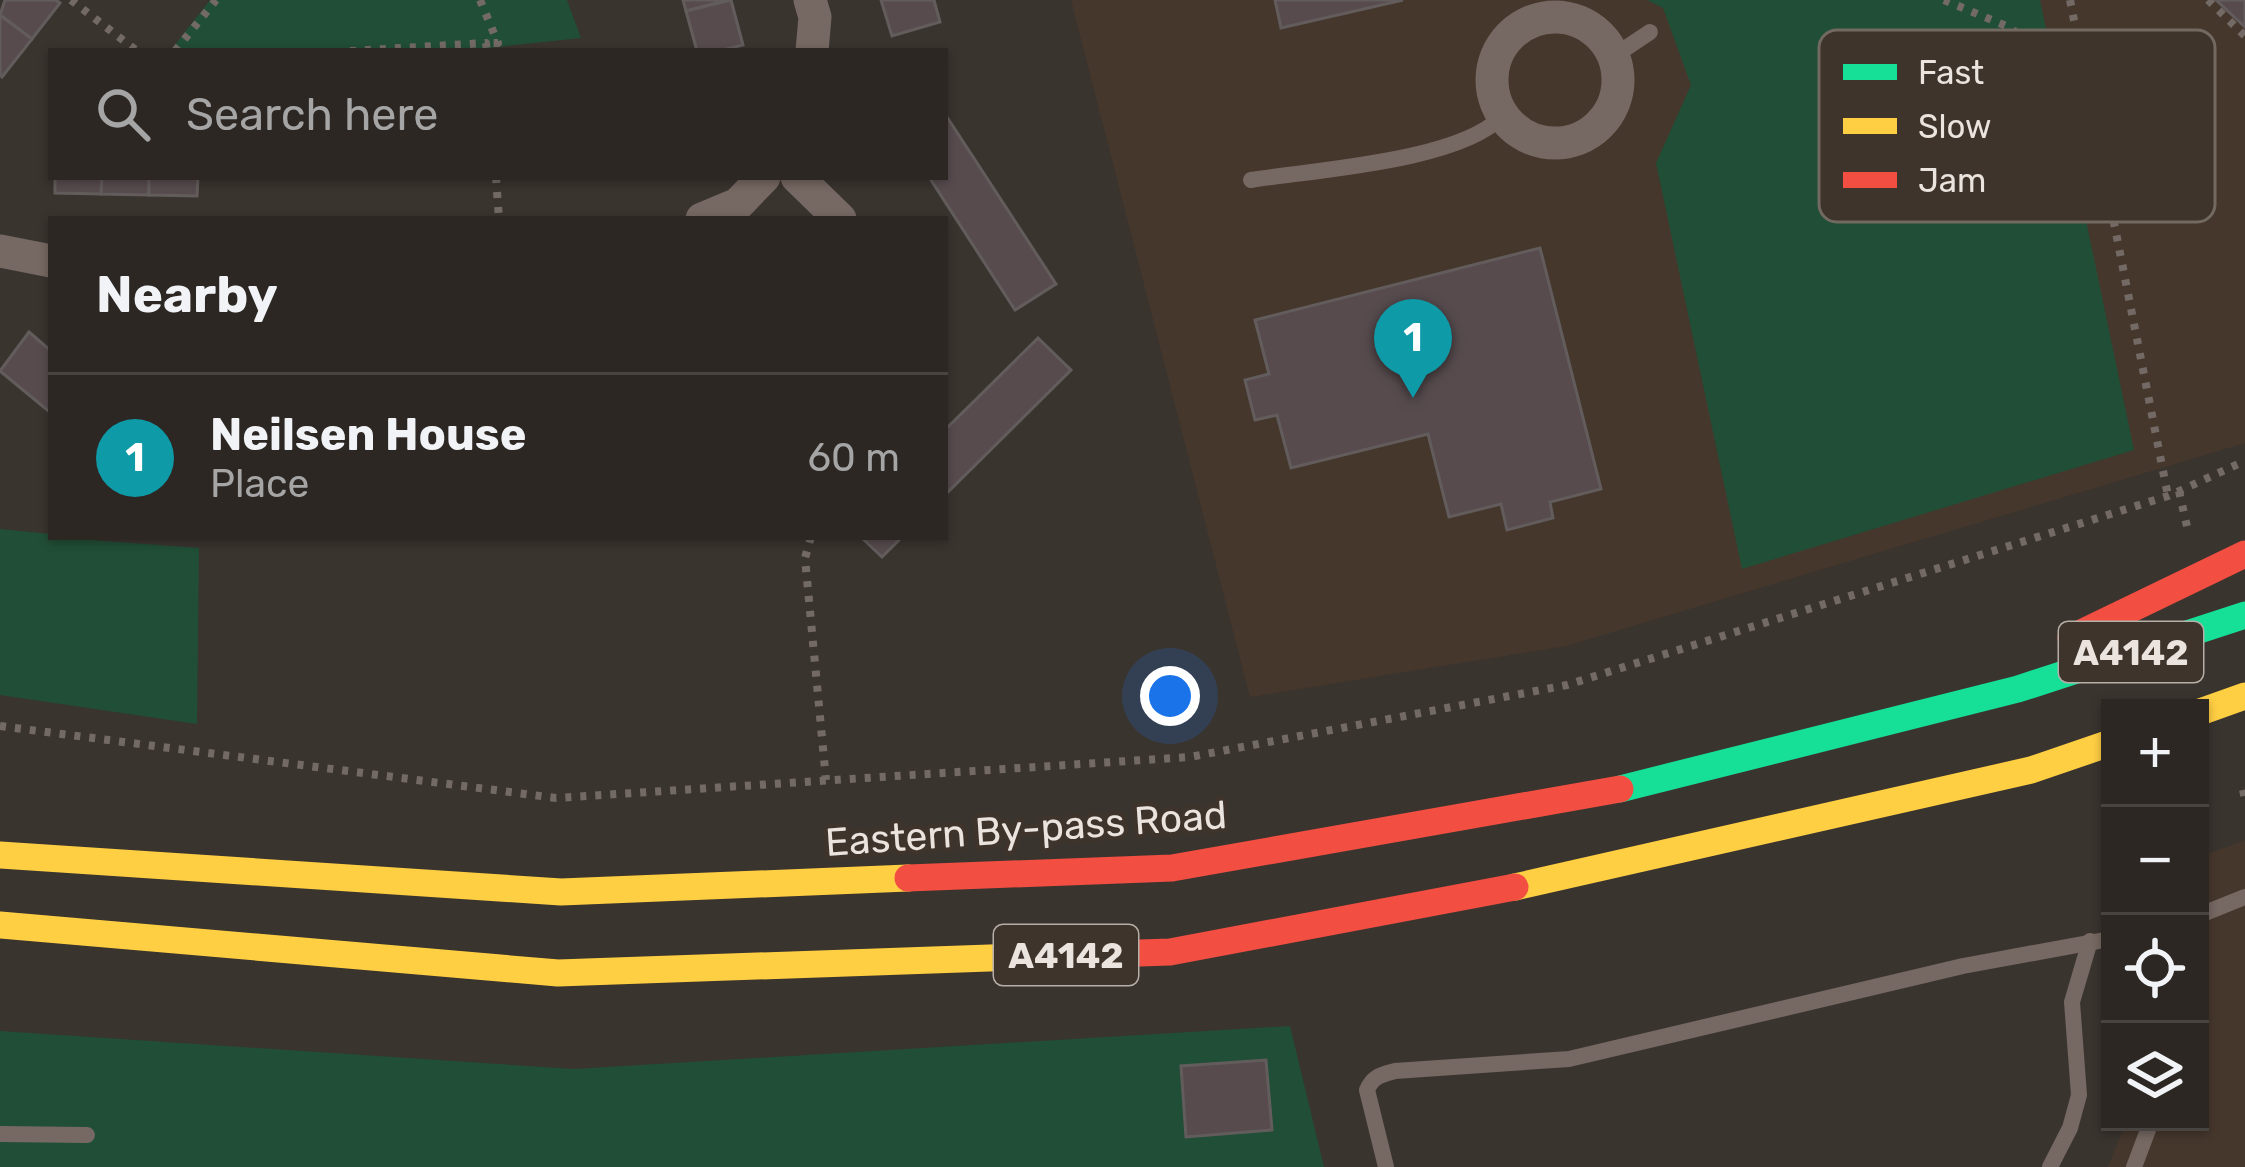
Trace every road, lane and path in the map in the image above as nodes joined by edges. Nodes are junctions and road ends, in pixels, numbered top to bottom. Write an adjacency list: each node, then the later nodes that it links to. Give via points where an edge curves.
1 (71, 0): 14 (path)
2 (216, 0): 15 (path)
3 (480, 0): 13 (path, via 498,43)
4 (810, 0): 17 (street)
5 (1944, 0): 9 (path)
6 (2070, 0): 10 (path)
7 (2208, 0): 12 (path)
8 (1537, 9): 18 (street, via 1582,22); 19 (street, via 1501,45 1493,66)
9 (2014, 30)
10 (2076, 30)
11 (1650, 32): 18 (lane)
12 (2245, 36)
13 (486, 47): 16 (path)
14 (133, 48)
15 (177, 48)
16 (452, 48)
17 (812, 48)
18 (1614, 56): 19 (street, via 1616,99 1591,132 1549,143)
19 (1501, 117): 23 (lane, via 1489,130 1439,149)
20 (496, 180): 24 (path)
21 (761, 180): 25 (street, via 738,204)
22 (800, 180): 26 (street)
23 (1251, 180)
24 (499, 216)
25 (709, 216)
26 (837, 216)
27 (2115, 222): 32 (path)
28 (0, 251): 29 (street)
29 (48, 260)
30 (2245, 461): 31 (path)
31 (2179, 491): 32 (path); 34 (path)
32 (2168, 496): 44 (path, via 1567,685 1190,757)
33 (810, 540): 44 (path)
34 (2192, 545)
35 (2245, 554): 37 (highway, via 2072,637)
36 (2245, 615): 37 (highway, Eastern By-pass Road / A4142)
37 (2018, 689): 45 (highway, Eastern By-pass Road / A4142, via 1611,790 1172,868 561,892)
38 (2245, 696): 39 (highway, A4142)
39 (2209, 709)
40 (0, 726): 44 (path, via 556,798)
41 (2101, 746): 42 (highway, A4142)
42 (2031, 770): 43 (highway); 48 (highway, A4142, via 1563,878 1170,952 558,973)
43 (2101, 772)
44 (826, 781)
45 (0, 855)
46 (2245, 897): 47 (lane)
47 (2209, 911)
48 (0, 925)
49 (2101, 939): 50 (lane)
50 (2090, 940): 54 (lane, via 1569,1059 1379,1075 1367,1090); 55 (lane, via 2072,1002 2079,1095)
51 (2148, 1131): 56 (lane)
52 (0, 1134): 53 (lane)
53 (87, 1135)
54 (1386, 1167)
55 (2050, 1167)
56 (2134, 1167)

